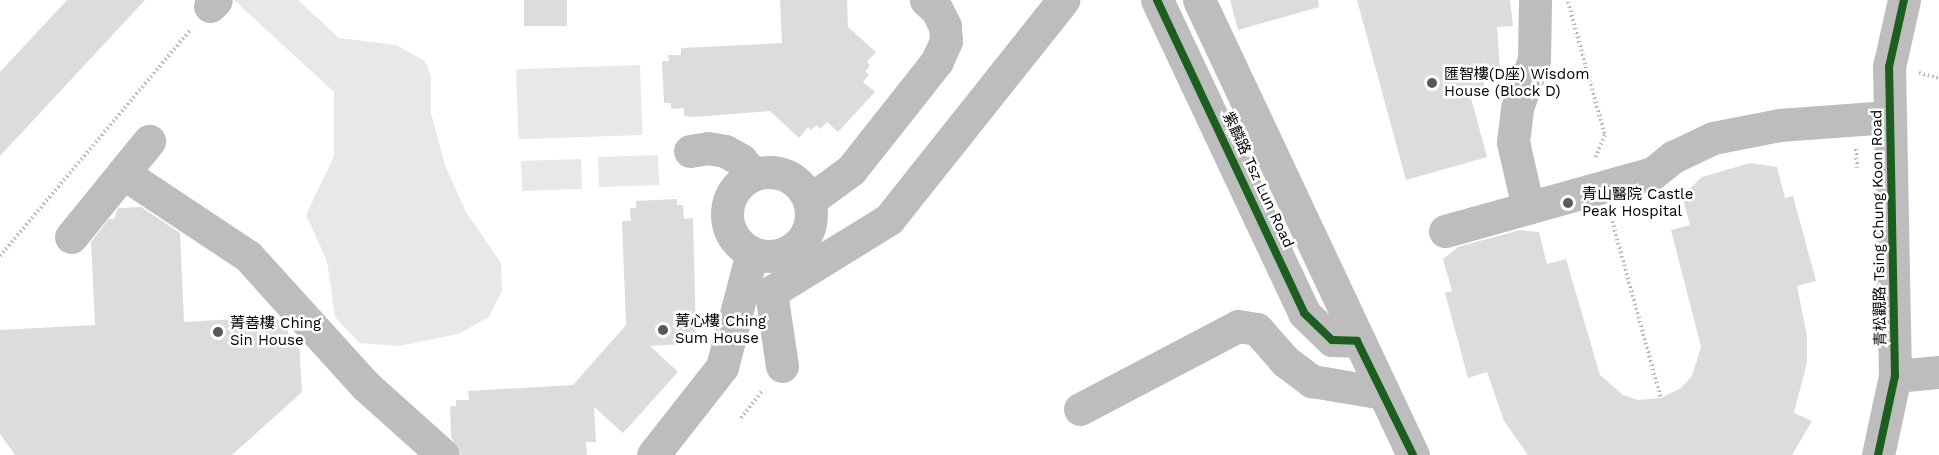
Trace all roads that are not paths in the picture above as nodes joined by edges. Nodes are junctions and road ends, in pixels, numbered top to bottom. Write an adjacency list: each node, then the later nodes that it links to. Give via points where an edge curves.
1 (926, 0): 12 (street, via 938,10 945,26 946,41 937,61 850,170)
2 (1064, 0): 18 (street, via 889,219 771,292)
3 (1157, 0): 17 (street, 紫麟路 Tsz Lun Road, via 1304,313 1332,340)
4 (1199, 0): 17 (street)
5 (1534, 0): 13 (street, via 1534,59 1517,108 1513,142)
6 (1904, 0): 20 (street, 青松觀路 Tsing Chung Koon Road, via 1889,67)
7 (1875, 118): 13 (street, via 1779,125 1713,138 1673,157 1653,173)
8 (149, 141): 10 (street)
9 (690, 151): 11 (street, via 725,151 741,160)
10 (123, 172): 15 (street); 23 (street, via 248,256 340,361)
11 (753, 174): 12 (street, via 766,171 793,178); 16 (street, via 732,193 727,221 732,234)
12 (810, 200): 16 (street, via 812,214 803,240 780,255)
13 (1528, 208): 14 (street)
14 (1445, 231)
15 (71, 237)
16 (752, 253): 24 (street, via 722,367)
17 (1358, 341): 21 (street)
18 (782, 366)
19 (1939, 372): 20 (street)
20 (1895, 376): 26 (street, 青松觀路 Tsing Chung Koon Road)
21 (1383, 393): 22 (street, via 1312,381 1285,361 1257,329 1238,326); 25 (street)
22 (1080, 409)
23 (443, 455)
24 (653, 455)
25 (1413, 455)
26 (1878, 455)

